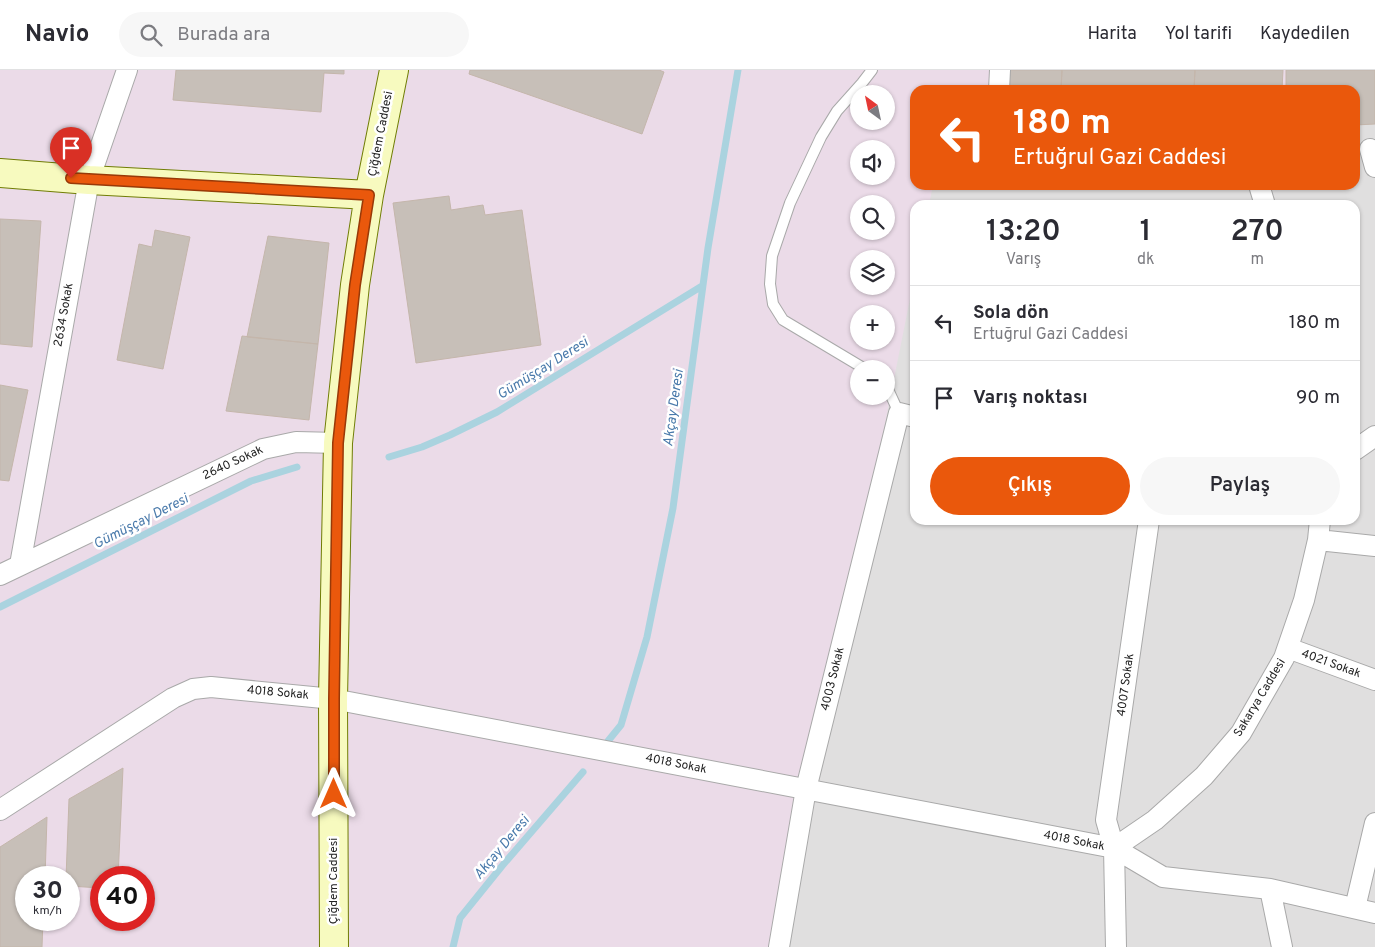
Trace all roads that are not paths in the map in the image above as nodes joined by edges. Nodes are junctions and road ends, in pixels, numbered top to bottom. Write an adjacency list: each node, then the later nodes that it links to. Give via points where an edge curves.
1 (126, 70): 7 (street, 2634 Sokak)
2 (394, 70): 8 (street, Çiğdem Caddesi)
3 (872, 70): 9 (lane, via 837,110 821,137 790,203 772,256 770,284 773,304 784,320)
4 (1000, 70): 5 (street)
5 (999, 85)
6 (0, 173): 7 (street)
7 (89, 180): 8 (street); 19 (street, 2634 Sokak)
8 (369, 195): 13 (street, Çiğdem Caddesi, via 355,285)
9 (850, 360)
10 (895, 398): 11 (lane)
11 (907, 415): 24 (street, 4003 Sokak)
12 (1375, 436): 14 (street)
13 (338, 443): 19 (street, 2640 Sokak, via 296,442 263,449); 23 (street, Çiğdem Caddesi)
14 (1360, 446)
15 (1148, 525): 27 (street, 4007 Sokak, via 1106,820)
16 (1320, 525): 17 (street, Sakarya Caddesi)
17 (1318, 540): 18 (street); 21 (street, Sakarya Caddesi, via 1304,600)
18 (1375, 546)
19 (20, 565): 20 (street, 2640 Sokak)
20 (0, 575)
21 (1288, 648): 22 (street, 4021 Sokak); 27 (street, Sakarya Caddesi, via 1241,733 1204,776 1155,820)
22 (1375, 680)
23 (334, 699): 24 (street, 4018 Sokak); 25 (street, 4018 Sokak, via 211,687 192,689 172,698); 31 (street, Çiğdem Caddesi)
24 (806, 789): 27 (street, 4018 Sokak); 32 (street, 4003 Sokak)
25 (0, 810)
26 (1375, 823): 29 (street)
27 (1114, 848): 28 (street, 4018 Sokak, via 1163,877); 33 (street)
28 (1270, 889): 29 (street, 4018 Sokak); 34 (street)
29 (1354, 908): 30 (street, 4018 Sokak)
30 (1375, 913)
31 (334, 947)
32 (779, 947)
33 (1116, 947)
34 (1282, 947)

